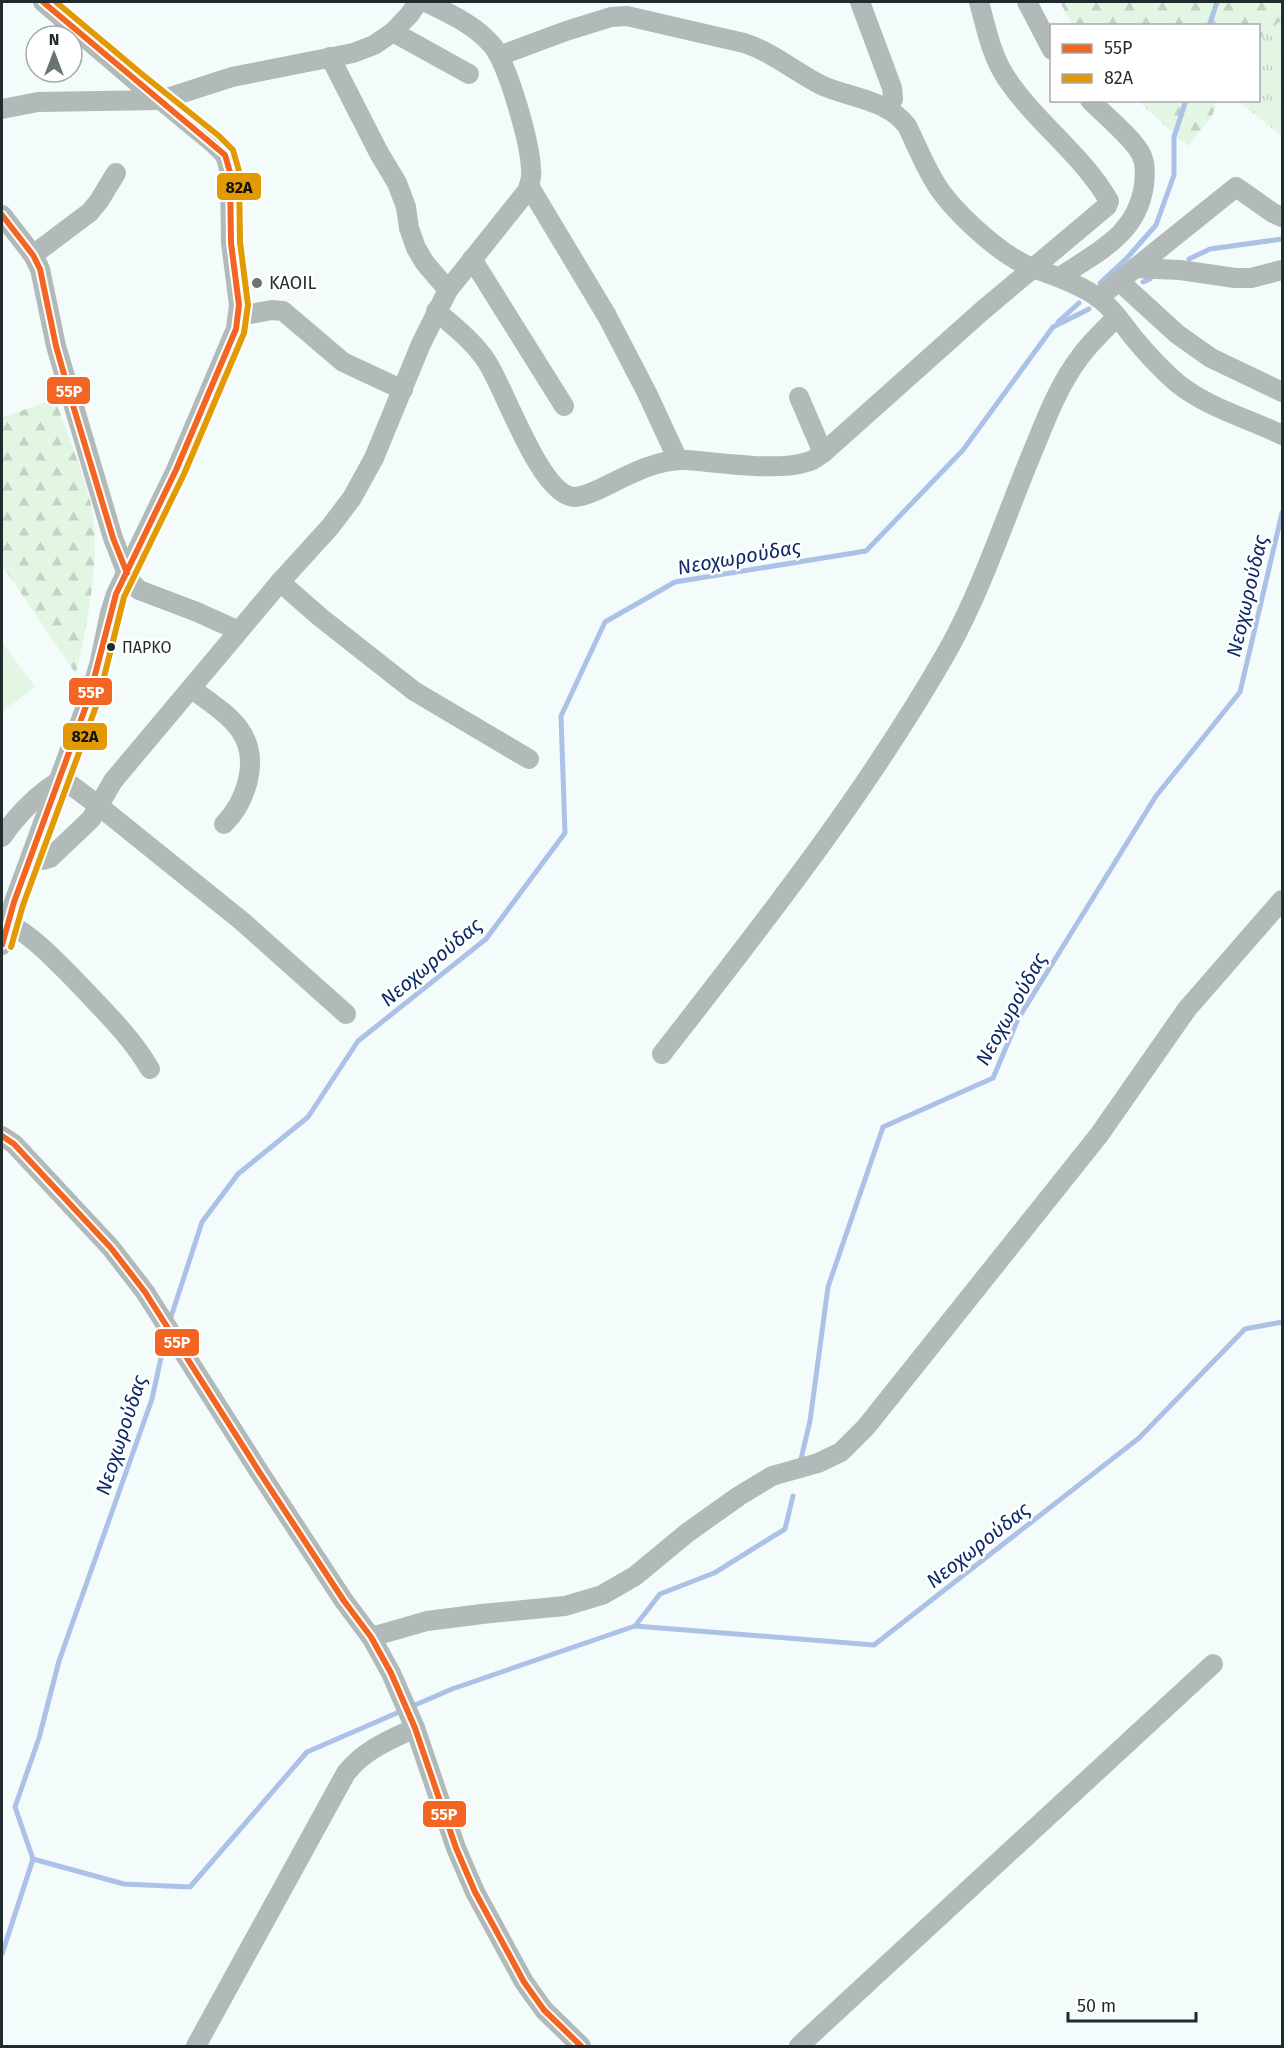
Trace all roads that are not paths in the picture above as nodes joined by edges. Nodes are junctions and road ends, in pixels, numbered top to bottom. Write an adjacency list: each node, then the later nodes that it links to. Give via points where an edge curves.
1 (43, 2): 13 (street)
2 (418, 2): 8 (street)
3 (426, 2): 10 (street, via 477,31)
4 (860, 2): 16 (street, via 892,88 893,99)
5 (979, 2): 23 (street, via 1004,75 1109,201)
6 (1027, 2): 9 (street)
7 (610, 9): 10 (street); 16 (street, via 744,43 823,86)
8 (393, 32): 11 (street, via 368,48); 12 (street)
9 (1050, 46)
10 (499, 56): 18 (street, via 529,152)
11 (330, 57): 13 (street, via 238,75); 28 (street, via 397,183 416,248)
12 (469, 74)
13 (161, 100): 15 (street, via 38,102); 31 (street, via 213,143 228,161)
14 (1092, 102): 26 (street, via 1140,152 1145,170 1143,191 1137,212 1124,232)
15 (2, 109)
16 (887, 109): 23 (street, via 907,126 934,181 955,209 1003,250)
17 (116, 173): 21 (street, via 90,212)
18 (529, 186): 22 (street); 39 (street, via 607,316)
19 (2, 215): 21 (street)
20 (1282, 217): 24 (street, via 1236,187)
21 (33, 255): 40 (street, via 40,269 69,392)
22 (472, 259): 28 (street); 36 (street)
23 (1033, 267): 26 (street); 38 (street)
24 (1135, 268): 25 (street, via 1235,278); 27 (street)
25 (1282, 270)
26 (1060, 277): 29 (street)
27 (1119, 281): 29 (street); 34 (street, via 1177,334 1203,352)
28 (447, 290): 30 (street)
29 (1098, 298): 32 (street)
30 (436, 311): 33 (street); 39 (street, via 482,355 525,440 552,483 566,495 580,496 650,467)
31 (238, 316): 33 (street, via 283,311 343,362); 40 (street, via 213,388)
32 (1117, 317): 37 (street, via 1149,356 1187,391); 54 (street, via 1079,358 1063,384 1024,471 978,591 948,650 823,842)
33 (403, 390): 41 (street, via 352,498)
34 (1282, 392)
35 (799, 396): 38 (street)
36 (564, 406)
37 (1282, 435)
38 (823, 453): 39 (street, via 810,462 790,465)
39 (678, 460)
40 (127, 573): 42 (street, via 135,587 145,593); 45 (street, via 113,603 99,665)
41 (280, 582): 42 (street); 44 (street, via 407,687)
42 (239, 631): 43 (street)
43 (192, 689): 46 (street, via 113,782); 47 (street, via 222,711 250,745 246,787 239,805)
44 (529, 759)
45 (59, 782): 46 (street, via 71,785); 48 (street, via 31,801); 49 (street)
46 (99, 806): 49 (street, via 91,819 50,858); 53 (street, via 243,922)
47 (224, 824)
48 (2, 837)
49 (31, 858): 51 (street)
50 (1282, 900): 57 (street, via 1187,1009 1092,1144 866,1427 841,1452 772,1476 687,1533 635,1576 602,1595 565,1606 427,1621)
51 (8, 923): 52 (street); 55 (street, via 36,943 101,1007)
52 (2, 945)
53 (346, 1014)
54 (662, 1054)
55 (150, 1069)
56 (2, 1136): 57 (street, via 14,1144 103,1240 144,1292 344,1601)
57 (371, 1636): 59 (street)
58 (1213, 1664): 62 (street)
59 (415, 1728): 60 (street, via 372,1750 346,1773); 61 (street, via 456,1848 492,1923 544,2010)
60 (196, 2046)
61 (581, 2046)
62 (799, 2046)

